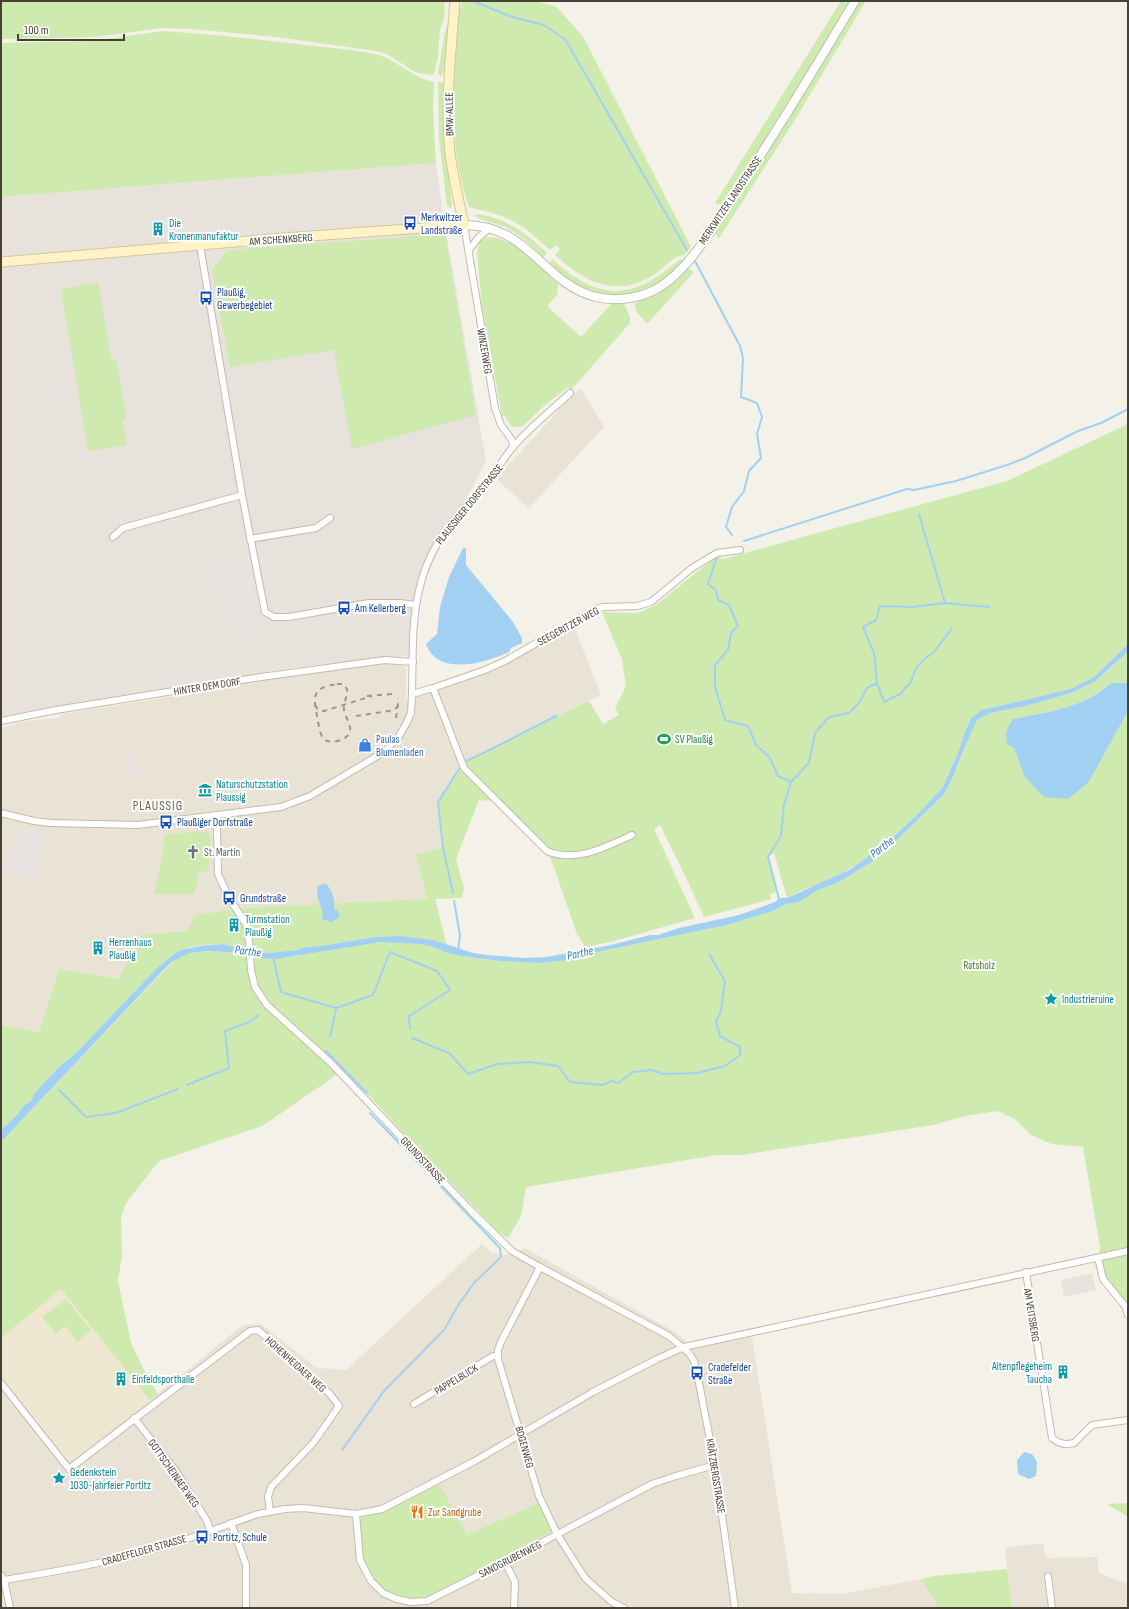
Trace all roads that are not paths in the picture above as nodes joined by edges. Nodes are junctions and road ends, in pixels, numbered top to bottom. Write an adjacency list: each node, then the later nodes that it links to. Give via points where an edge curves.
1 (856, 1): 4 (street, MERKWITZER LANDSTRASSE, via 710,232 692,256 660,287 629,298 606,299 588,295 568,285 524,245)
2 (455, 4): 3 (main road, BMW-ALLEE, via 448,116 452,166)
3 (464, 225): 4 (street, MERKWITZER LANDSTRASSE); 5 (main road, AM SCHENKBERG); 6 (street, WINZERWEG)
4 (490, 228): 6 (street)
5 (200, 245): 7 (main road, AM SCHENKBERG); 10 (street)
6 (469, 250): 9 (street, WINZERWEG, via 495,408 501,425 512,440)
7 (1, 262)
8 (570, 393): 9 (street, PLAUSSIGER DORFSTRASSE)
9 (513, 447): 15 (street, PLAUSSIGER DORFSTRASSE, via 440,537 425,569)
10 (242, 495): 12 (street, via 123,528); 13 (street)
11 (330, 518): 13 (street, via 316,528)
12 (113, 537)
13 (250, 539): 15 (street, via 265,612 274,617 288,617 369,603)
14 (740, 550): 17 (street, SEEGERITZER WEG, via 717,553 692,568 651,602 637,606 596,609 505,661)
15 (416, 605): 16 (street, PLAUSSIGER DORFSTRASSE)
16 (413, 662): 18 (street, PLAUSSIGER DORFSTRASSE); 19 (street, HINTER DEM DORF, via 385,660 261,677)
17 (433, 688): 18 (street, SEEGERITZER WEG); 22 (street, via 464,768 547,851 558,855 583,854)
18 (412, 694): 21 (street, PLAUSSIGER DORFSTRASSE, via 411,713 406,724 384,752 295,803)
19 (1, 721)
20 (1, 813): 21 (street, PLAUSSIGER DORFSTRASSE, via 34,821 138,826)
21 (215, 817): 25 (street, GRUNDSTRASSE, via 218,829 218,874 229,898 246,924 255,987 267,1005 330,1062 512,1251)
22 (632, 835)
23 (1128, 1251): 24 (street, AM VEITSBERG)
24 (1098, 1258): 26 (street, AM VEITSBERG); 28 (street, via 1103,1279 1125,1306)
25 (540, 1267): 29 (street, GRUNDSTRASSE, via 669,1336); 30 (street, via 500,1342)
26 (1026, 1272): 27 (street, AM VEITSBERG); 34 (street, AM VEITSBERG, via 1052,1438 1062,1444 1074,1443 1092,1424)
27 (1001, 1278): 29 (street, CRADEFELDER STRASSE)
28 (1128, 1314)
29 (684, 1348): 35 (street, CRADEFELDER STRASSE, via 593,1392); 36 (street, KRÄTZBERGSTRASSE, via 694,1360)
30 (498, 1356): 32 (street, PAPPELBLICK); 35 (street, BOGENWEG)
31 (1, 1383): 33 (street, HOHENHEIDAER WEG, via 69,1469)
32 (414, 1404)
33 (134, 1418): 37 (street, HOHENHEIDAER WEG, via 250,1331 258,1330 329,1393 338,1406 314,1442 271,1487 268,1497); 40 (street, GOTTSCHEINAER WEG, via 176,1472)
34 (1128, 1420)
35 (521, 1434): 38 (street, CRADEFELDER STRASSE, via 382,1509); 41 (street, BOGENWEG, via 539,1496)
36 (715, 1466): 41 (street, SANDGRUBENWEG, via 652,1484); 49 (street, KRÄTZBERGSTRASSE)
37 (270, 1511): 38 (street, CRADEFELDER STRASSE, via 303,1508); 39 (street, CRADEFELDER STRASSE)
38 (356, 1514): 42 (street, SANDGRUBENWEG, via 360,1560 371,1581 383,1593 397,1599 411,1602 427,1601)
39 (231, 1523): 40 (street, CRADEFELDER STRASSE); 46 (street, via 246,1565)
40 (210, 1530): 44 (street, CRADEFELDER STRASSE, via 133,1555 55,1572)
41 (557, 1534): 42 (street, SANDGRUBENWEG); 48 (street, BOGENWEG, via 586,1578 612,1602)
42 (505, 1562): 47 (street, via 515,1582)
43 (1048, 1576): 50 (street)
44 (2, 1577): 45 (street)
45 (10, 1608)
46 (246, 1608)
47 (514, 1608)
48 (624, 1608)
49 (735, 1608)
50 (1052, 1608)

